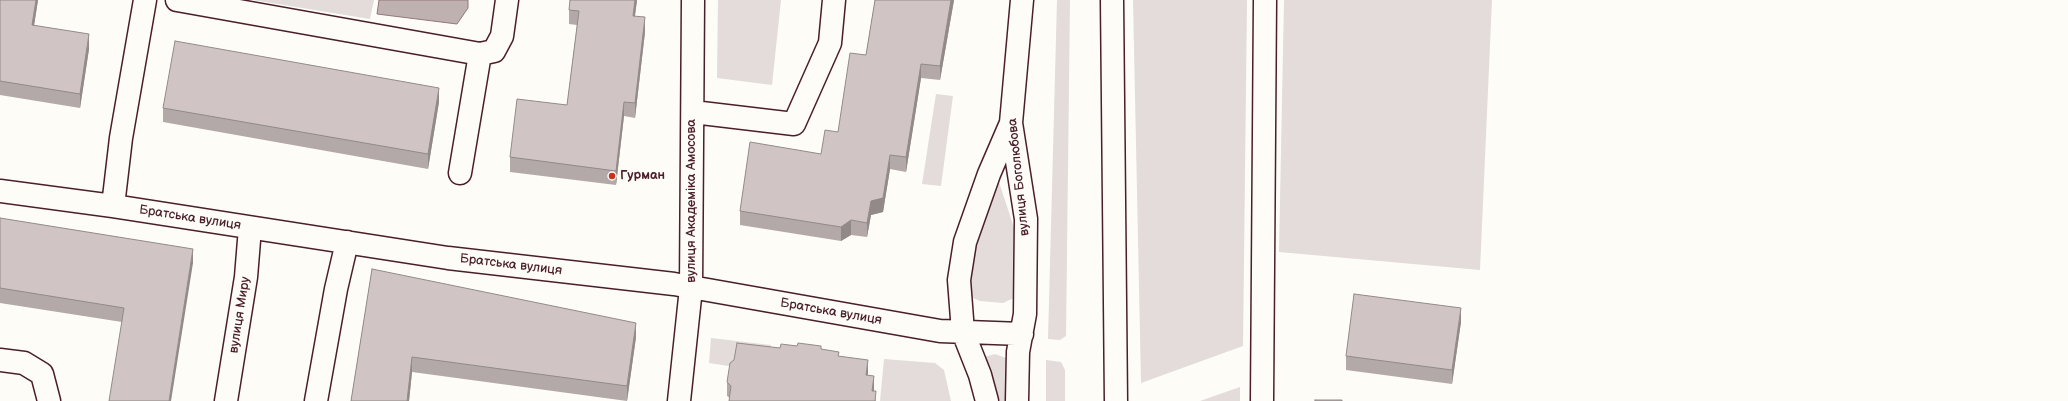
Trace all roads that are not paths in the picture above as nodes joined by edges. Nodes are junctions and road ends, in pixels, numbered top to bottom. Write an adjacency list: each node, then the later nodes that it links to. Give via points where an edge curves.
1 (145, 0): 14 (street, via 121,138)
2 (177, 0): 9 (street)
3 (507, 0): 9 (street, via 502,36 494,52)
4 (693, 0): 10 (street, вулиця Академіка Амосова)
5 (834, 0): 10 (street, via 830,43 794,124)
6 (1022, 0): 11 (street, вулиця Боголюбова)
7 (1112, 0): 27 (street)
8 (1265, 0): 28 (street)
9 (480, 54): 12 (street)
10 (693, 112): 17 (street, вулиця Академіка Амосова)
11 (1012, 123): 18 (street, via 989,174 965,242 959,280); 19 (street, вулиця Боголюбова, via 1026,219 1025,314)
12 (460, 173)
13 (0, 191): 14 (street, Братська вулиця)
14 (113, 206): 15 (street, Братська вулиця)
15 (250, 228): 16 (street, Братська вулиця); 22 (street, вулиця Миру, via 246,277)
16 (347, 242): 17 (street, Братська вулиця, via 448,258); 23 (street)
17 (691, 288): 18 (street, Братська вулиця, via 940,331); 24 (street, вулиця Академіка Амосова)
18 (963, 332): 19 (street, Братська вулиця); 25 (street, via 980,375)
19 (1022, 334): 26 (street, вулиця Боголюбова, via 1018,352)
20 (0, 360): 21 (street, via 24,363 42,374)
21 (49, 401)
22 (226, 401)
23 (316, 401)
24 (679, 401)
25 (986, 401)
26 (1017, 401)
27 (1116, 401)
28 (1262, 401)

